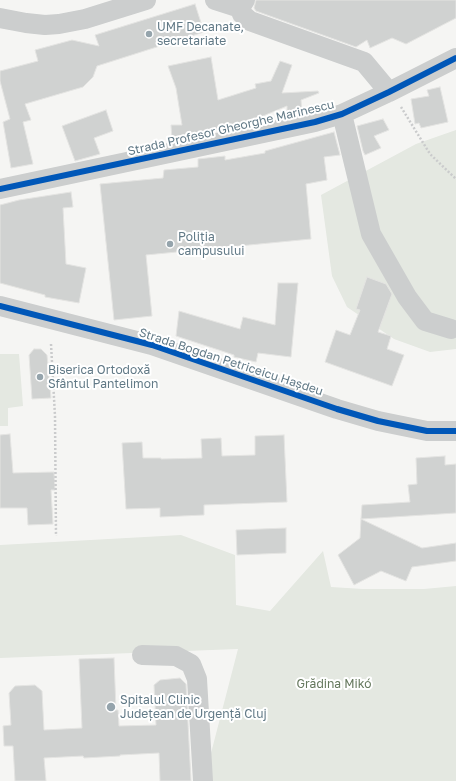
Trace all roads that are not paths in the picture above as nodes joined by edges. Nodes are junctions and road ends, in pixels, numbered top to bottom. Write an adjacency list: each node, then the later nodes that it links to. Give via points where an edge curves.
1 (146, 0): 4 (street, via 85,20 60,24 45,25)
2 (215, 0): 3 (street)
3 (243, 4): 6 (street, via 242,14 250,21 364,62)
4 (0, 18)
5 (456, 58): 6 (street, Strada Profesor Gheorghe Marinescu)
6 (389, 92): 7 (street, Strada Profesor Gheorghe Marinescu)
7 (342, 114): 8 (street, Strada Profesor Gheorghe Marinescu, via 307,124); 10 (street, via 371,234 407,297 425,321)
8 (0, 189)
9 (0, 306): 11 (street, Strada Bogdan Petriceicu Hașdeu, via 152,345 378,421 427,431)
10 (451, 329)
11 (456, 431)
12 (142, 655): 13 (street, via 176,656 191,664 197,679)
13 (203, 781)

